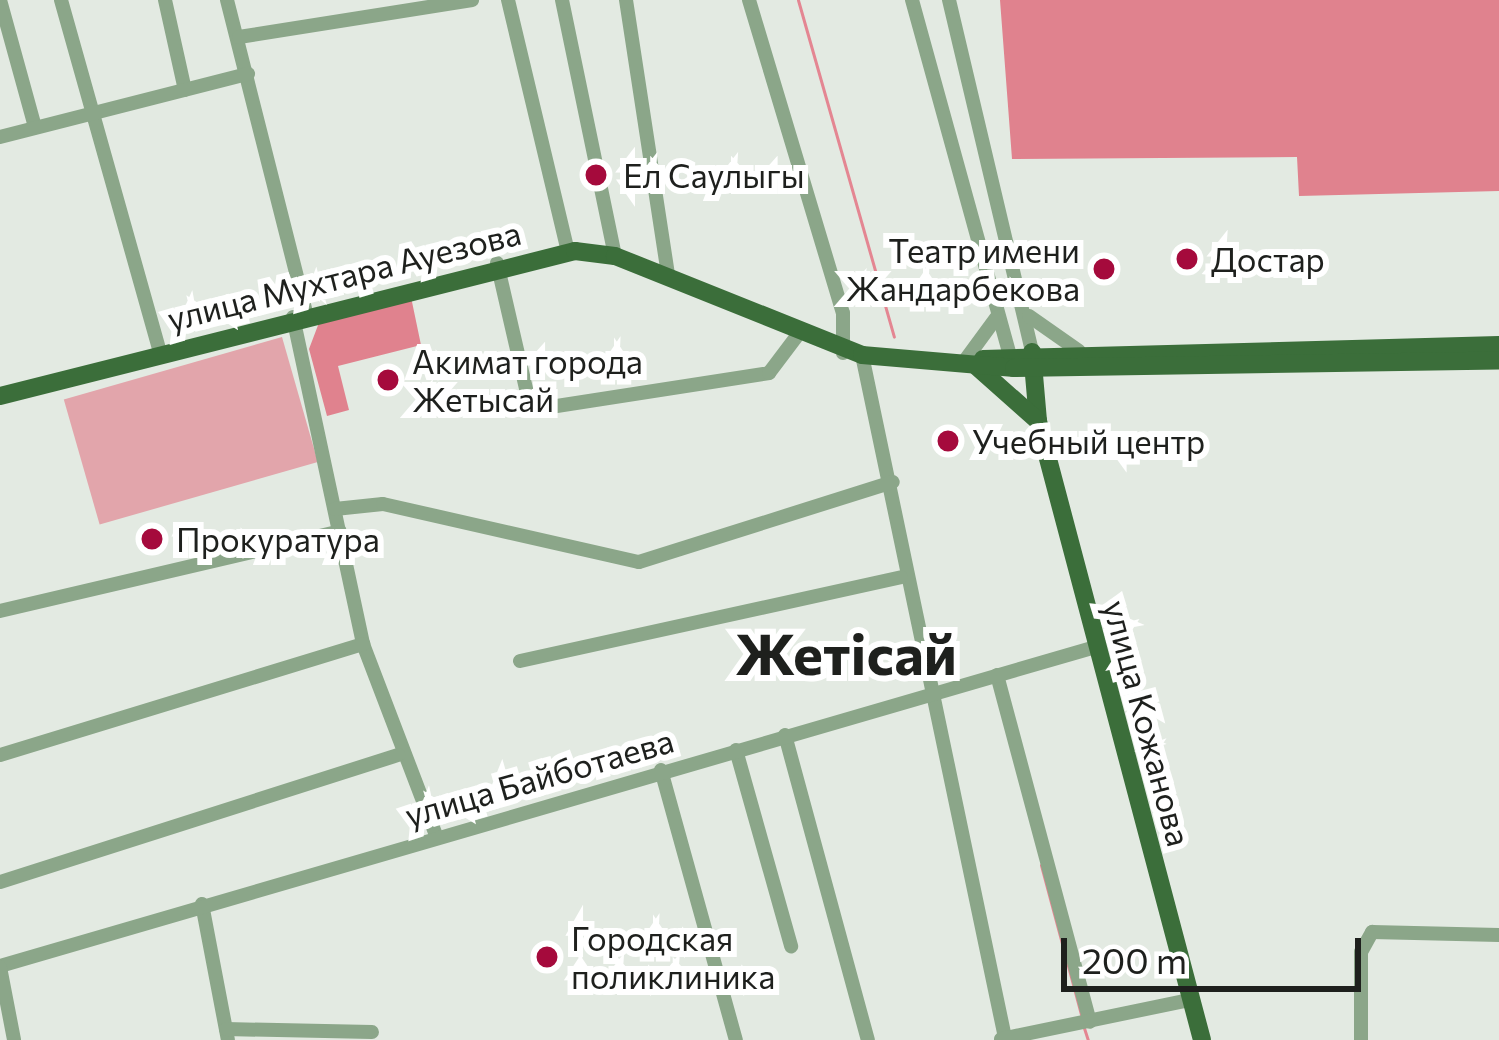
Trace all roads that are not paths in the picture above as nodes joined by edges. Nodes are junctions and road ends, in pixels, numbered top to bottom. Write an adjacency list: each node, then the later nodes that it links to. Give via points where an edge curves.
1 (1, 0): 18 (street)
2 (61, 0): 17 (street)
3 (165, 0): 16 (street)
4 (227, 0): 12 (street)
5 (472, 0): 12 (street)
6 (508, 0): 20 (street)
7 (562, 0): 21 (street)
8 (626, 0): 23 (street)
9 (749, 0): 30 (street)
10 (912, 0): 15 (street, улица Кожанова)
11 (950, 0): 13 (street, улица Кожанова)
12 (238, 37): 14 (street)
13 (964, 64): 15 (street); 25 (street, улица Кожанова)
14 (248, 74): 16 (street); 24 (street)
15 (933, 74): 26 (street, улица Кожанова)
16 (185, 90): 17 (street)
17 (92, 112): 18 (street); 29 (street)
18 (35, 128): 19 (street)
19 (0, 136)
20 (568, 251): 21 (main road, улица Мухтара Ауезова); 22 (main road, улица Мухтара Ауезова)
21 (615, 256): 23 (main road, улица Мухтара Ауезова)
22 (497, 263): 24 (main road, улица Мухтара Ауезова); 27 (street, via 531,410 769,373)
23 (668, 276): 27 (main road, улица Мухтара Ауезова)
24 (299, 315): 29 (main road, улица Мухтара Ауезова); 38 (street)
25 (1029, 316): 31 (street); 33 (street, улица Кожанова)
26 (996, 318): 32 (street); 33 (street, улица Кожанова)
27 (797, 336): 30 (main road, улица Мухтара Ауезова)
28 (1499, 344): 31 (main road, улица Мухтара Ауезова)
29 (160, 353): 35 (main road, улица Мухтара Ауезова)
30 (853, 354): 32 (main road, улица Мухтара Ауезова); 37 (street)
31 (1073, 357): 33 (main road, улица Мухтара Ауезова); 34 (main road, улица Мухтара Ауезова); 36 (main road)
32 (971, 360): 33 (main road, улица Мухтара Ауезова); 36 (main road)
33 (1022, 360): 36 (main road, улица Кожанова)
34 (1499, 360)
35 (0, 396)
36 (1033, 411): 43 (main road, улица Кожанова)
37 (893, 482): 38 (street, via 639,562 383,504); 40 (street)
38 (335, 509): 39 (street)
39 (340, 531): 41 (street); 42 (street)
40 (902, 577): 44 (street); 46 (street)
41 (0, 611)
42 (364, 644): 49 (street); 50 (street)
43 (1095, 647): 45 (street, улица Байботаева); 58 (main road, улица Кожанова)
44 (520, 661)
45 (997, 675): 46 (street, улица Байботаева); 59 (street)
46 (932, 694): 47 (street, улица Байботаева); 63 (street)
47 (785, 734): 48 (street, улица Байботаева); 66 (street)
48 (736, 750): 51 (street, улица Байботаева); 56 (street)
49 (0, 755)
50 (398, 755): 52 (street); 53 (street)
51 (662, 770): 52 (street, улица Байботаева); 65 (street)
52 (435, 833): 54 (street, улица Байботаева)
53 (0, 882)
54 (202, 904): 57 (street, улица Байботаева); 61 (street)
55 (1499, 935): 68 (street, via 1372,932 1361,952)
56 (790, 946)
57 (0, 966): 64 (street)
58 (1190, 1000): 59 (street); 67 (main road, улица Кожанова)
59 (1090, 1022): 62 (street)
60 (372, 1032): 61 (street)
61 (227, 1035)
62 (1041, 1036): 63 (street)
63 (1001, 1039)
64 (14, 1040)
65 (736, 1040)
66 (868, 1040)
67 (1202, 1040)
68 (1361, 1040)

